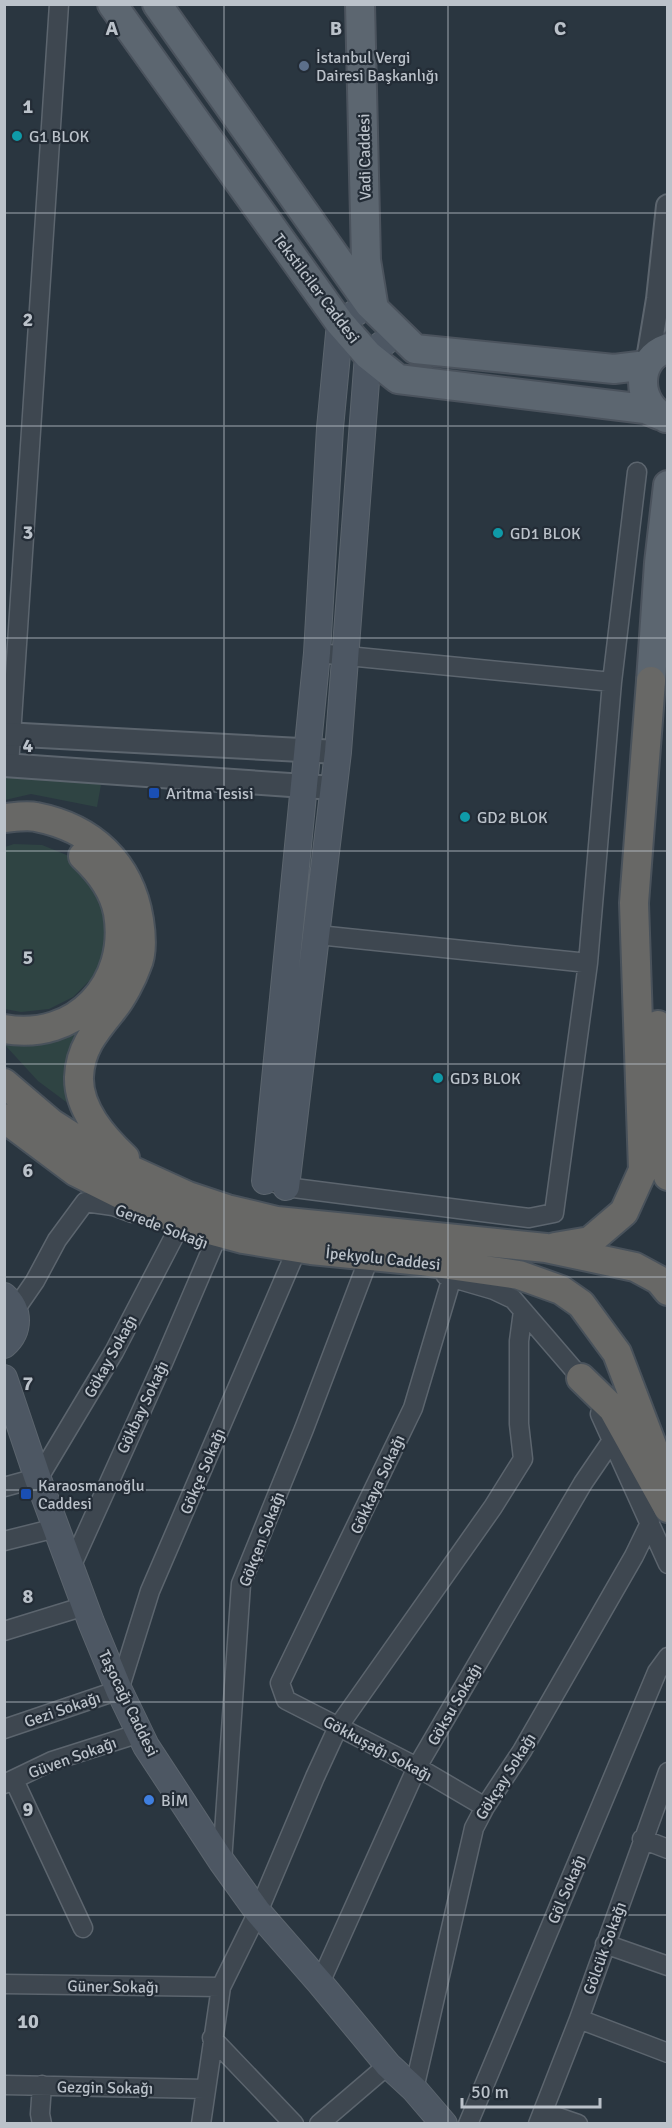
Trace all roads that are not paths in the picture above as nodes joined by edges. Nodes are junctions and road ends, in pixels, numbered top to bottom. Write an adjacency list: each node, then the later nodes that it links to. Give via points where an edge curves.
1 (58, 4): 19 (street)
2 (112, 4): 7 (main road, Tekstilciler Caddesi)
3 (157, 4): 6 (main road, Tekstilciler Caddesi)
4 (360, 4): 6 (main road, Vadi Caddesi, via 366,260)
5 (668, 206): 10 (street, via 658,299)
6 (372, 306): 7 (main road); 8 (main road, Tekstilciler Caddesi)
7 (340, 323): 9 (main road, Tekstilciler Caddesi); 15 (main road)
8 (398, 332): 9 (main road); 10 (main road, Tekstilciler Caddesi, via 415,349 614,369)
9 (368, 355): 11 (main road, Tekstilciler Caddesi, via 398,379 645,409); 16 (main road)
10 (657, 356): 11 (main road, via 643,375 642,387 651,408)
11 (663, 417): 12 (main road)
12 (668, 442)
13 (637, 472): 18 (street)
14 (668, 485): 17 (main road)
15 (317, 653): 16 (street); 20 (main road)
16 (347, 657): 18 (street); 21 (main road)
17 (651, 681): 33 (highway, via 651,900); 38 (highway, via 634,903 643,1170 624,1212 590,1240)
18 (612, 682): 29 (street)
19 (8, 734): 20 (street); 22 (street)
20 (307, 749): 21 (street); 23 (main road)
21 (338, 752): 24 (main road)
22 (7, 765): 23 (street)
23 (304, 785): 24 (street); 27 (main road)
24 (333, 788): 28 (main road)
25 (4, 818): 34 (highway, via 34,817 92,838 125,877 136,904 141,933 138,963 114,1008 88,1041 79,1079 84,1102 96,1126 109,1143)
26 (4, 836): 30 (highway, via 38,835 82,855 107,886 118,911 120,938 108,981 81,1013 44,1029)
27 (290, 932): 28 (main road); 35 (main road)
28 (318, 935): 29 (street); 35 (main road)
29 (588, 963): 35 (street, via 554,1213 529,1218)
30 (4, 1029)
31 (4, 1083): 34 (highway, İpekyolu Caddesi, via 51,1123 109,1161)
32 (4, 1118): 52 (highway, İpekyolu Caddesi, via 76,1172 195,1226 243,1239 311,1250 519,1275 561,1290 581,1304 617,1353)
33 (668, 1176)
34 (152, 1180): 38 (highway, İpekyolu Caddesi, via 227,1209 277,1221)
35 (275, 1184)
36 (177, 1231): 37 (street, Gerede Sokağı); 43 (street, Gerede Sokağı, via 113,1206 85,1202 57,1240 35,1281); 50 (street, Gökay Sokağı, via 114,1352)
37 (213, 1246): 39 (street, Gerede Sokağı); 57 (street, Gökbay Sokağı)
38 (546, 1248): 42 (highway, İpekyolu Caddesi, via 636,1267 659,1280)
39 (294, 1256): 40 (street, Gerede Sokağı); 62 (street, Gökçe Sokağı, via 150,1591)
40 (366, 1266): 41 (street, Gerede Sokağı); 72 (street, Gökçen Sokağı, via 242,1584)
41 (452, 1277): 44 (street, Gerede Sokağı, via 513,1299); 61 (street, Gökkaya Sokağı, via 413,1408)
42 (668, 1291)
43 (10, 1303): 45 (main road, via 16,1326)
44 (523, 1311): 47 (street, Gerede Sokağı); 63 (street, via 519,1341 523,1459)
45 (4, 1345)
46 (4, 1378): 48 (main road, Taşocağı Caddesi)
47 (581, 1378): 49 (street, Gerede Sokağı); 53 (highway, via 613,1409)
48 (13, 1423): 50 (main road, Taşocağı Caddesi)
49 (613, 1439): 53 (street); 66 (street, Göksu Sokağı)
50 (32, 1480): 51 (street); 54 (main road, Taşocağı Caddesi)
51 (4, 1487)
52 (668, 1487)
53 (659, 1515): 56 (street); 69 (street, Gökçay Sokağı, via 522,1752)
54 (56, 1528): 55 (street); 57 (main road, Taşocağı Caddesi)
55 (4, 1541)
56 (668, 1564)
57 (70, 1567): 58 (main road, Taşocağı Caddesi)
58 (85, 1606): 59 (street); 62 (main road, Taşocağı Caddesi)
59 (4, 1630)
60 (668, 1657): 94 (street, Göl Sokağı, via 657,1672)
61 (280, 1683): 63 (street, Gökkuşağı Sokağı, via 286,1700)
62 (119, 1690): 64 (street, Gezi Sokağı); 65 (main road, Taşocağı Caddesi)
63 (338, 1727): 66 (street, Gökkuşağı Sokağı); 73 (street)
64 (4, 1729)
65 (140, 1733): 68 (street, Güven Sokağı, via 52,1761); 72 (main road, Taşocağı Caddesi)
66 (417, 1767): 69 (street, Gökkuşağı Sokağı); 77 (street, Göksu Sokağı)
67 (668, 1772): 70 (street, Gölcük Sokağı)
68 (9, 1782): 74 (street)
69 (485, 1806): 87 (street, Gökçay Sokağı, via 474,1828)
70 (642, 1839): 71 (street); 75 (street, Gölcük Sokağı)
71 (668, 1849)
72 (222, 1862): 73 (main road, Taşocağı Caddesi)
73 (258, 1912): 77 (main road, Taşocağı Caddesi); 79 (street)
74 (83, 1928)
75 (605, 1944): 76 (street); 80 (street, Gölcük Sokağı)
76 (668, 1966)
77 (320, 1983): 83 (main road, Taşocağı Caddesi)
78 (4, 1984): 79 (street, Güner Sokağı)
79 (221, 1987): 81 (street)
80 (579, 2019): 82 (street); 88 (street, Gölcük Sokağı)
81 (212, 2038): 86 (street); 91 (street)
82 (668, 2053)
83 (388, 2065): 87 (main road, Taşocağı Caddesi); 92 (street)
84 (4, 2085): 85 (street, Gezgin Sokağı)
85 (42, 2085): 86 (street, Gezgin Sokağı); 89 (street)
86 (205, 2089): 90 (street)
87 (414, 2089): 93 (main road, Taşocağı Caddesi)
88 (540, 2118): 95 (street)
89 (42, 2124)
90 (201, 2124)
91 (294, 2124)
92 (319, 2124)
93 (444, 2124)
94 (468, 2124)
95 (578, 2124)

